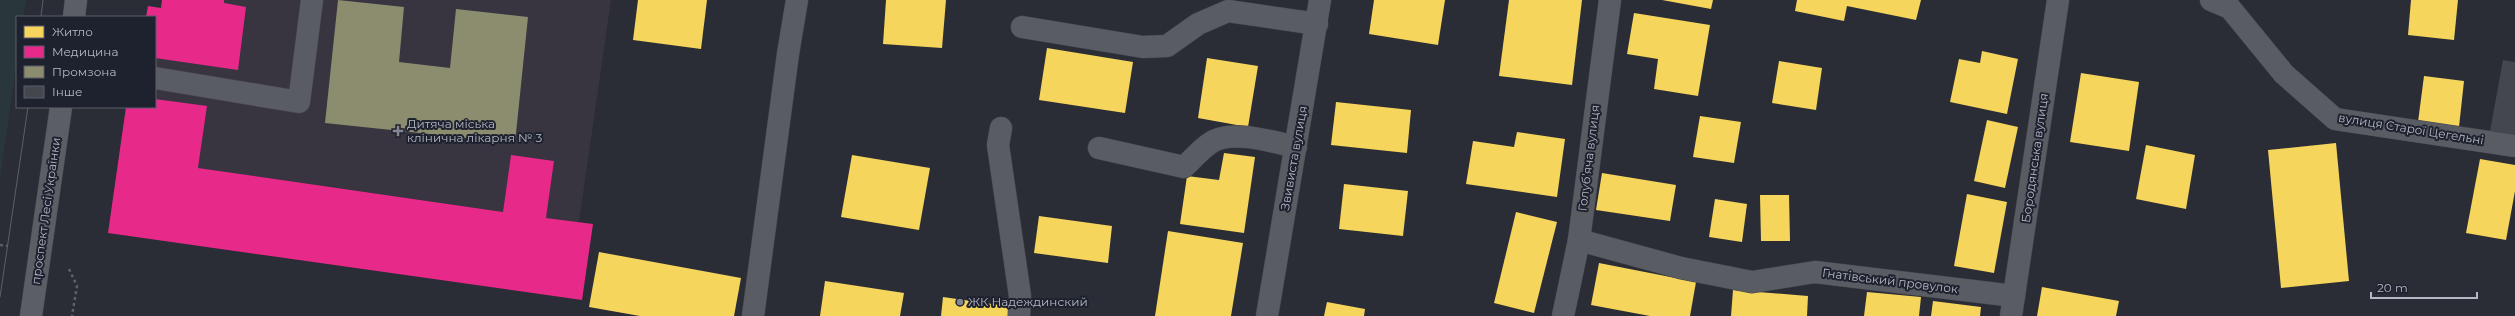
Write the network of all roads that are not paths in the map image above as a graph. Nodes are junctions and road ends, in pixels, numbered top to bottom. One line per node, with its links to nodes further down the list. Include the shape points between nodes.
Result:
1 (76, 0): 9 (main road)
2 (312, 0): 12 (street, via 299,102)
3 (797, 0): 21 (street)
4 (1320, 0): 10 (street, Звивиста вулиця)
5 (1610, 0): 18 (street, Голубʼяча вулиця)
6 (2058, 0): 19 (street, Бородянська вулиця)
7 (2211, 0): 8 (street, вулиця Старої Цегельні)
8 (2231, 4): 15 (street, вулиця Старої Цегельні, via 2284,74 2335,119)
9 (74, 16)
10 (1317, 24): 11 (street, via 1228,11 1198,24 1167,46 1143,47); 16 (street, Звивиста вулиця)
11 (1022, 27)
12 (156, 78)
13 (61, 108): 20 (main road, проспект Лесі Українки)
14 (1001, 128): 22 (street, via 998,145 1020,296)
15 (2515, 146)
16 (1296, 147): 17 (street, via 1226,136 1210,143 1184,167); 23 (street, Звивиста вулиця)
17 (1099, 148)
18 (1579, 240): 19 (street, Гнатівський провулок, via 1681,268 1752,282 1815,272); 24 (street, Голубʼяча вулиця)
19 (2013, 306)
20 (31, 316)
21 (753, 316)
22 (1019, 316)
23 (1268, 316)
24 (1563, 316)

